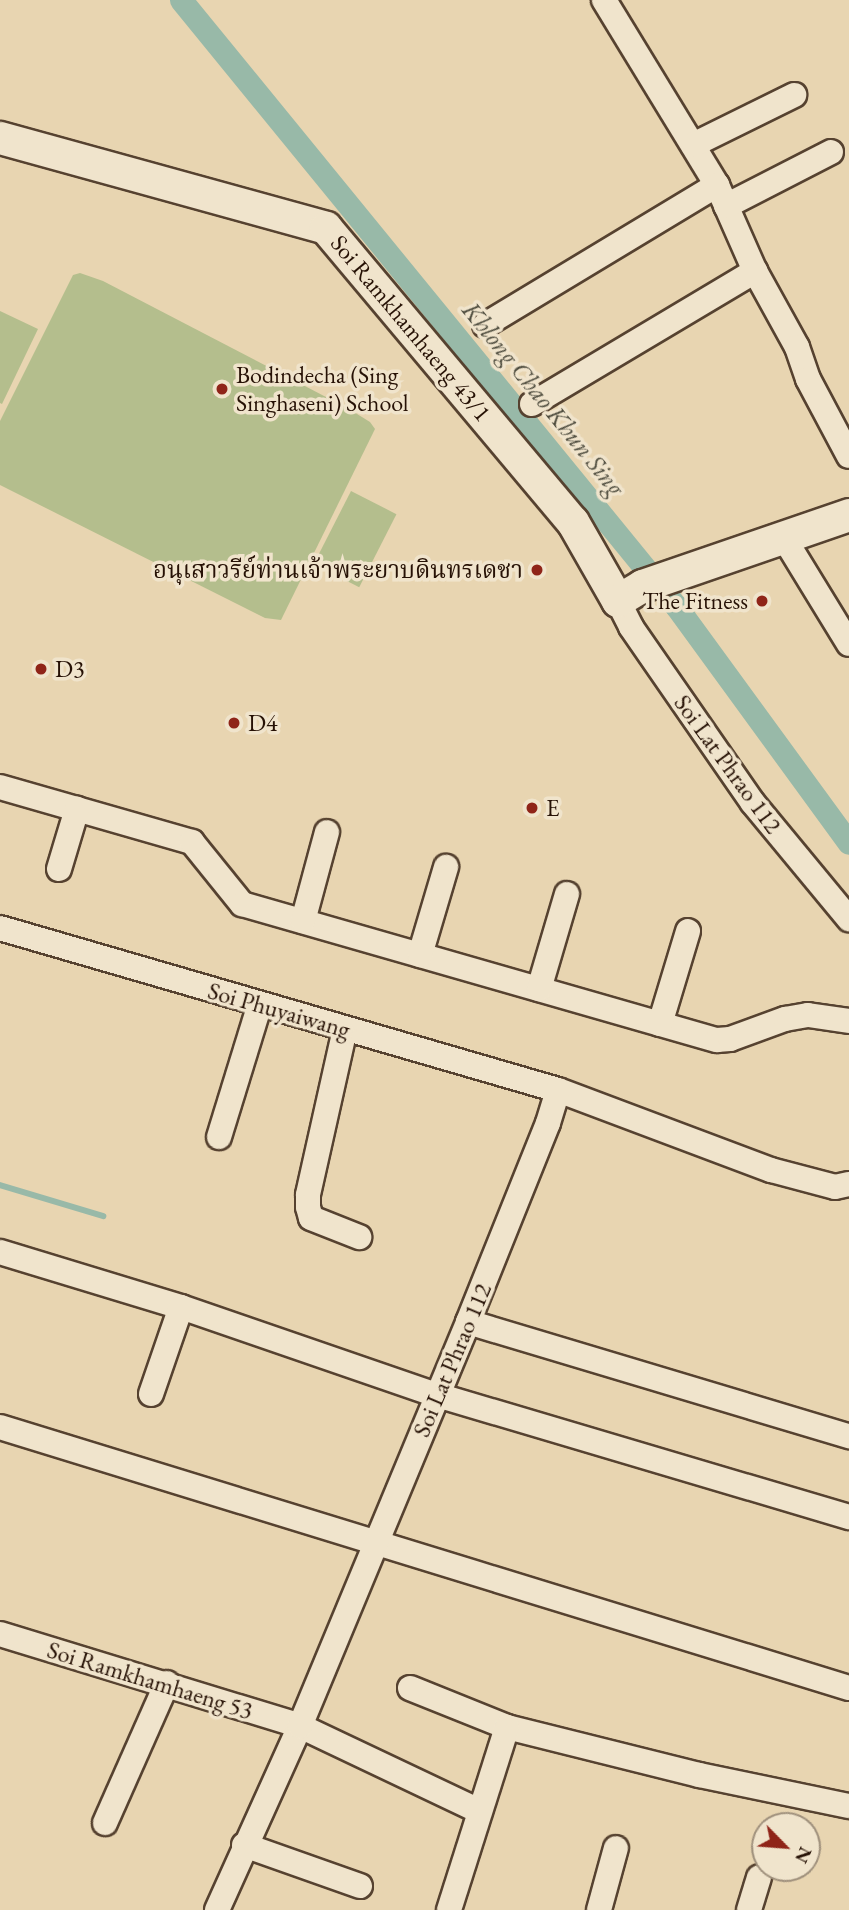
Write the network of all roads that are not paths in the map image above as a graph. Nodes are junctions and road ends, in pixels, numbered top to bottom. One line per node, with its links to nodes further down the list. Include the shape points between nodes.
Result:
1 (604, 0): 4 (street)
2 (794, 95): 4 (street)
3 (0, 138): 13 (street, Soi Ramkhamhaeng 43/1, via 326,228)
4 (694, 145): 6 (street)
5 (831, 152): 6 (street)
6 (722, 196): 7 (street); 8 (street)
7 (755, 271): 9 (street); 10 (street)
8 (485, 325)
9 (532, 404)
10 (849, 456)
11 (849, 515): 12 (street)
12 (784, 538): 13 (street); 14 (street)
13 (631, 593): 21 (street, Soi Lat Phrao 112, via 631,627 753,803)
14 (849, 644)
15 (0, 786): 16 (street)
16 (77, 808): 19 (street); 22 (street, via 192,842 242,904)
17 (327, 832): 22 (street)
18 (446, 867): 25 (street)
19 (59, 869)
20 (567, 894): 26 (street)
21 (849, 919)
22 (303, 921): 25 (street)
23 (0, 928): 27 (street, Soi Phuyaiwang)
24 (688, 931): 29 (street)
25 (420, 954): 26 (street)
26 (539, 989): 29 (street)
27 (261, 1004): 30 (street, Soi Phuyaiwang); 32 (street)
28 (849, 1021): 29 (street, via 808,1015 785,1018 717,1040)
29 (660, 1024)
30 (345, 1029): 31 (street, Soi Phuyaiwang); 34 (street, via 308,1208 311,1218)
31 (558, 1090): 33 (street, via 771,1170 835,1187); 37 (street, Soi Lat Phrao 112)
32 (219, 1137)
33 (849, 1184)
34 (359, 1237)
35 (0, 1252): 36 (street)
36 (181, 1307): 38 (street); 39 (street)
37 (468, 1322): 39 (street, Soi Lat Phrao 112); 41 (street)
38 (151, 1394)
39 (437, 1395): 42 (street); 43 (street, Soi Lat Phrao 112)
40 (0, 1427): 43 (street)
41 (849, 1436)
42 (849, 1517)
43 (376, 1542): 47 (street); 48 (street, Soi Lat Phrao 112)
44 (0, 1634): 45 (street, Soi Ramkhamhaeng 53)
45 (167, 1684): 48 (street, Soi Ramkhamhaeng 53); 52 (street)
46 (410, 1688): 49 (street)
47 (849, 1688)
48 (300, 1726): 51 (street, Soi Ramkhamhaeng 53); 53 (street, Soi Lat Phrao 112)
49 (507, 1727): 50 (street, via 699,1776); 51 (street)
50 (849, 1806)
51 (480, 1811): 58 (street)
52 (105, 1823)
53 (244, 1844): 56 (street); 57 (street, Soi Lat Phrao 112)
54 (617, 1848): 59 (street)
55 (758, 1882): 60 (street)
56 (360, 1886)
57 (217, 1910)
58 (449, 1910)
59 (598, 1910)
60 (749, 1910)

